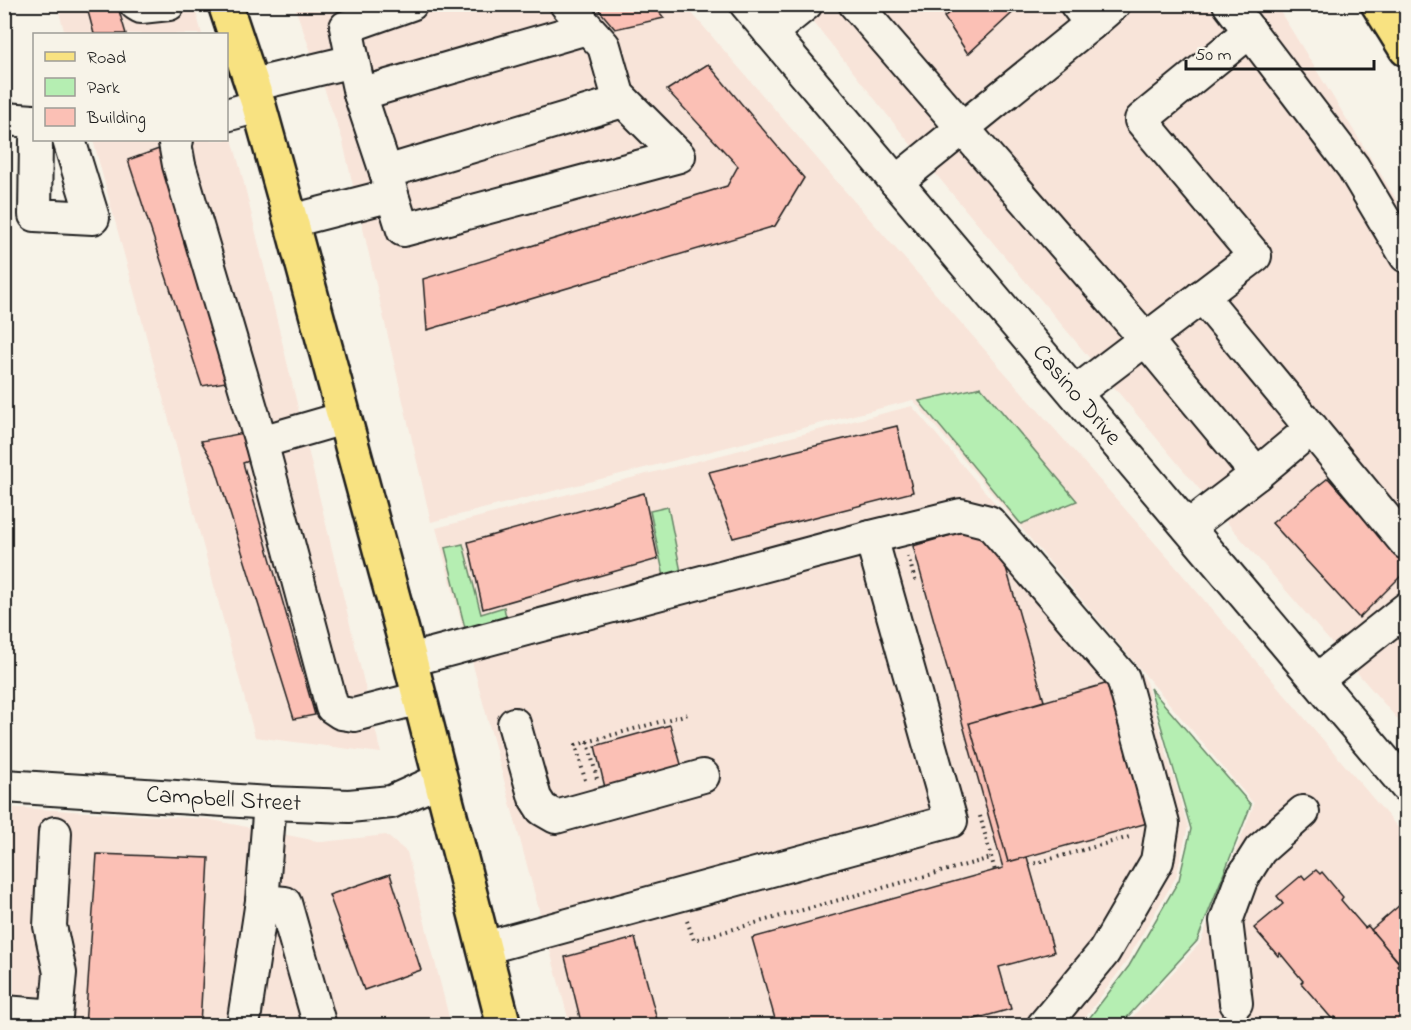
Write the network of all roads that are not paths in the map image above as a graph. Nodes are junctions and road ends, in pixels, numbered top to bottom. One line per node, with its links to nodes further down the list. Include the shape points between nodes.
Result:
1 (136, 4): 2 (street)
2 (169, 4)
3 (225, 4): 18 (main road)
4 (411, 4): 16 (street, via 346,27)
5 (566, 4): 12 (street)
6 (746, 4): 14 (street, Casino Drive)
7 (806, 4): 14 (street)
8 (855, 4): 23 (street)
9 (1229, 4): 13 (street)
10 (1378, 4): 15 (main road)
11 (1094, 11): 23 (street)
12 (587, 27): 17 (street); 19 (street, via 604,46)
13 (1250, 31): 30 (street, via 1353,167); 31 (street, via 1141,120 1255,256)
14 (770, 33): 27 (street, Casino Drive)
15 (1407, 49)
16 (353, 61): 17 (street); 18 (street)
17 (360, 94): 28 (street)
18 (256, 95): 20 (street); 29 (main road)
19 (623, 101): 28 (street); 28 (street, via 679,156 403,230)
20 (228, 114)
21 (4, 119): 22 (street)
22 (33, 121)
23 (963, 128): 27 (street); 32 (street)
24 (36, 141): 25 (street, via 35,215 93,218)
25 (69, 141)
26 (176, 141): 36 (street, via 179,165)
27 (896, 182): 33 (street, Casino Drive)
28 (389, 183): 29 (street)
29 (291, 221): 34 (main road)
30 (1407, 256)
31 (1202, 296): 32 (street); 35 (street)
32 (1145, 339): 33 (street); 37 (street)
33 (1075, 393): 38 (street, Casino Drive)
34 (344, 418): 36 (street); 42 (main road)
35 (1312, 428): 37 (street); 40 (street)
36 (261, 442): 44 (street, via 332,707 354,715)
37 (1257, 474): 38 (street)
38 (1188, 527): 43 (street, Casino Drive)
39 (871, 537): 42 (street); 54 (street, via 951,821); 60 (street, via 961,515 988,522 1123,678 1163,824 1157,861 1104,952)
40 (1407, 543)
41 (1407, 609): 43 (street)
42 (410, 660): 44 (main road)
43 (1317, 680): 49 (street, Casino Drive)
44 (420, 698): 47 (main road)
45 (514, 724): 46 (street, via 535,798 542,809 556,817)
46 (702, 776)
47 (440, 780): 50 (street, Campbell Street, via 391,802 349,806); 54 (main road)
48 (4, 786): 50 (street, Campbell Street)
49 (1407, 786)
50 (270, 803): 53 (street)
51 (1303, 812): 55 (street, via 1260,850 1241,880 1227,921)
52 (55, 833): 56 (street, via 50,926 60,973 56,1016)
53 (262, 901): 57 (street); 58 (street, via 285,903)
54 (484, 948): 59 (main road)
55 (1236, 1003)
56 (4, 1012)
57 (243, 1026)
58 (320, 1026)
59 (504, 1026)
60 (1043, 1026)

